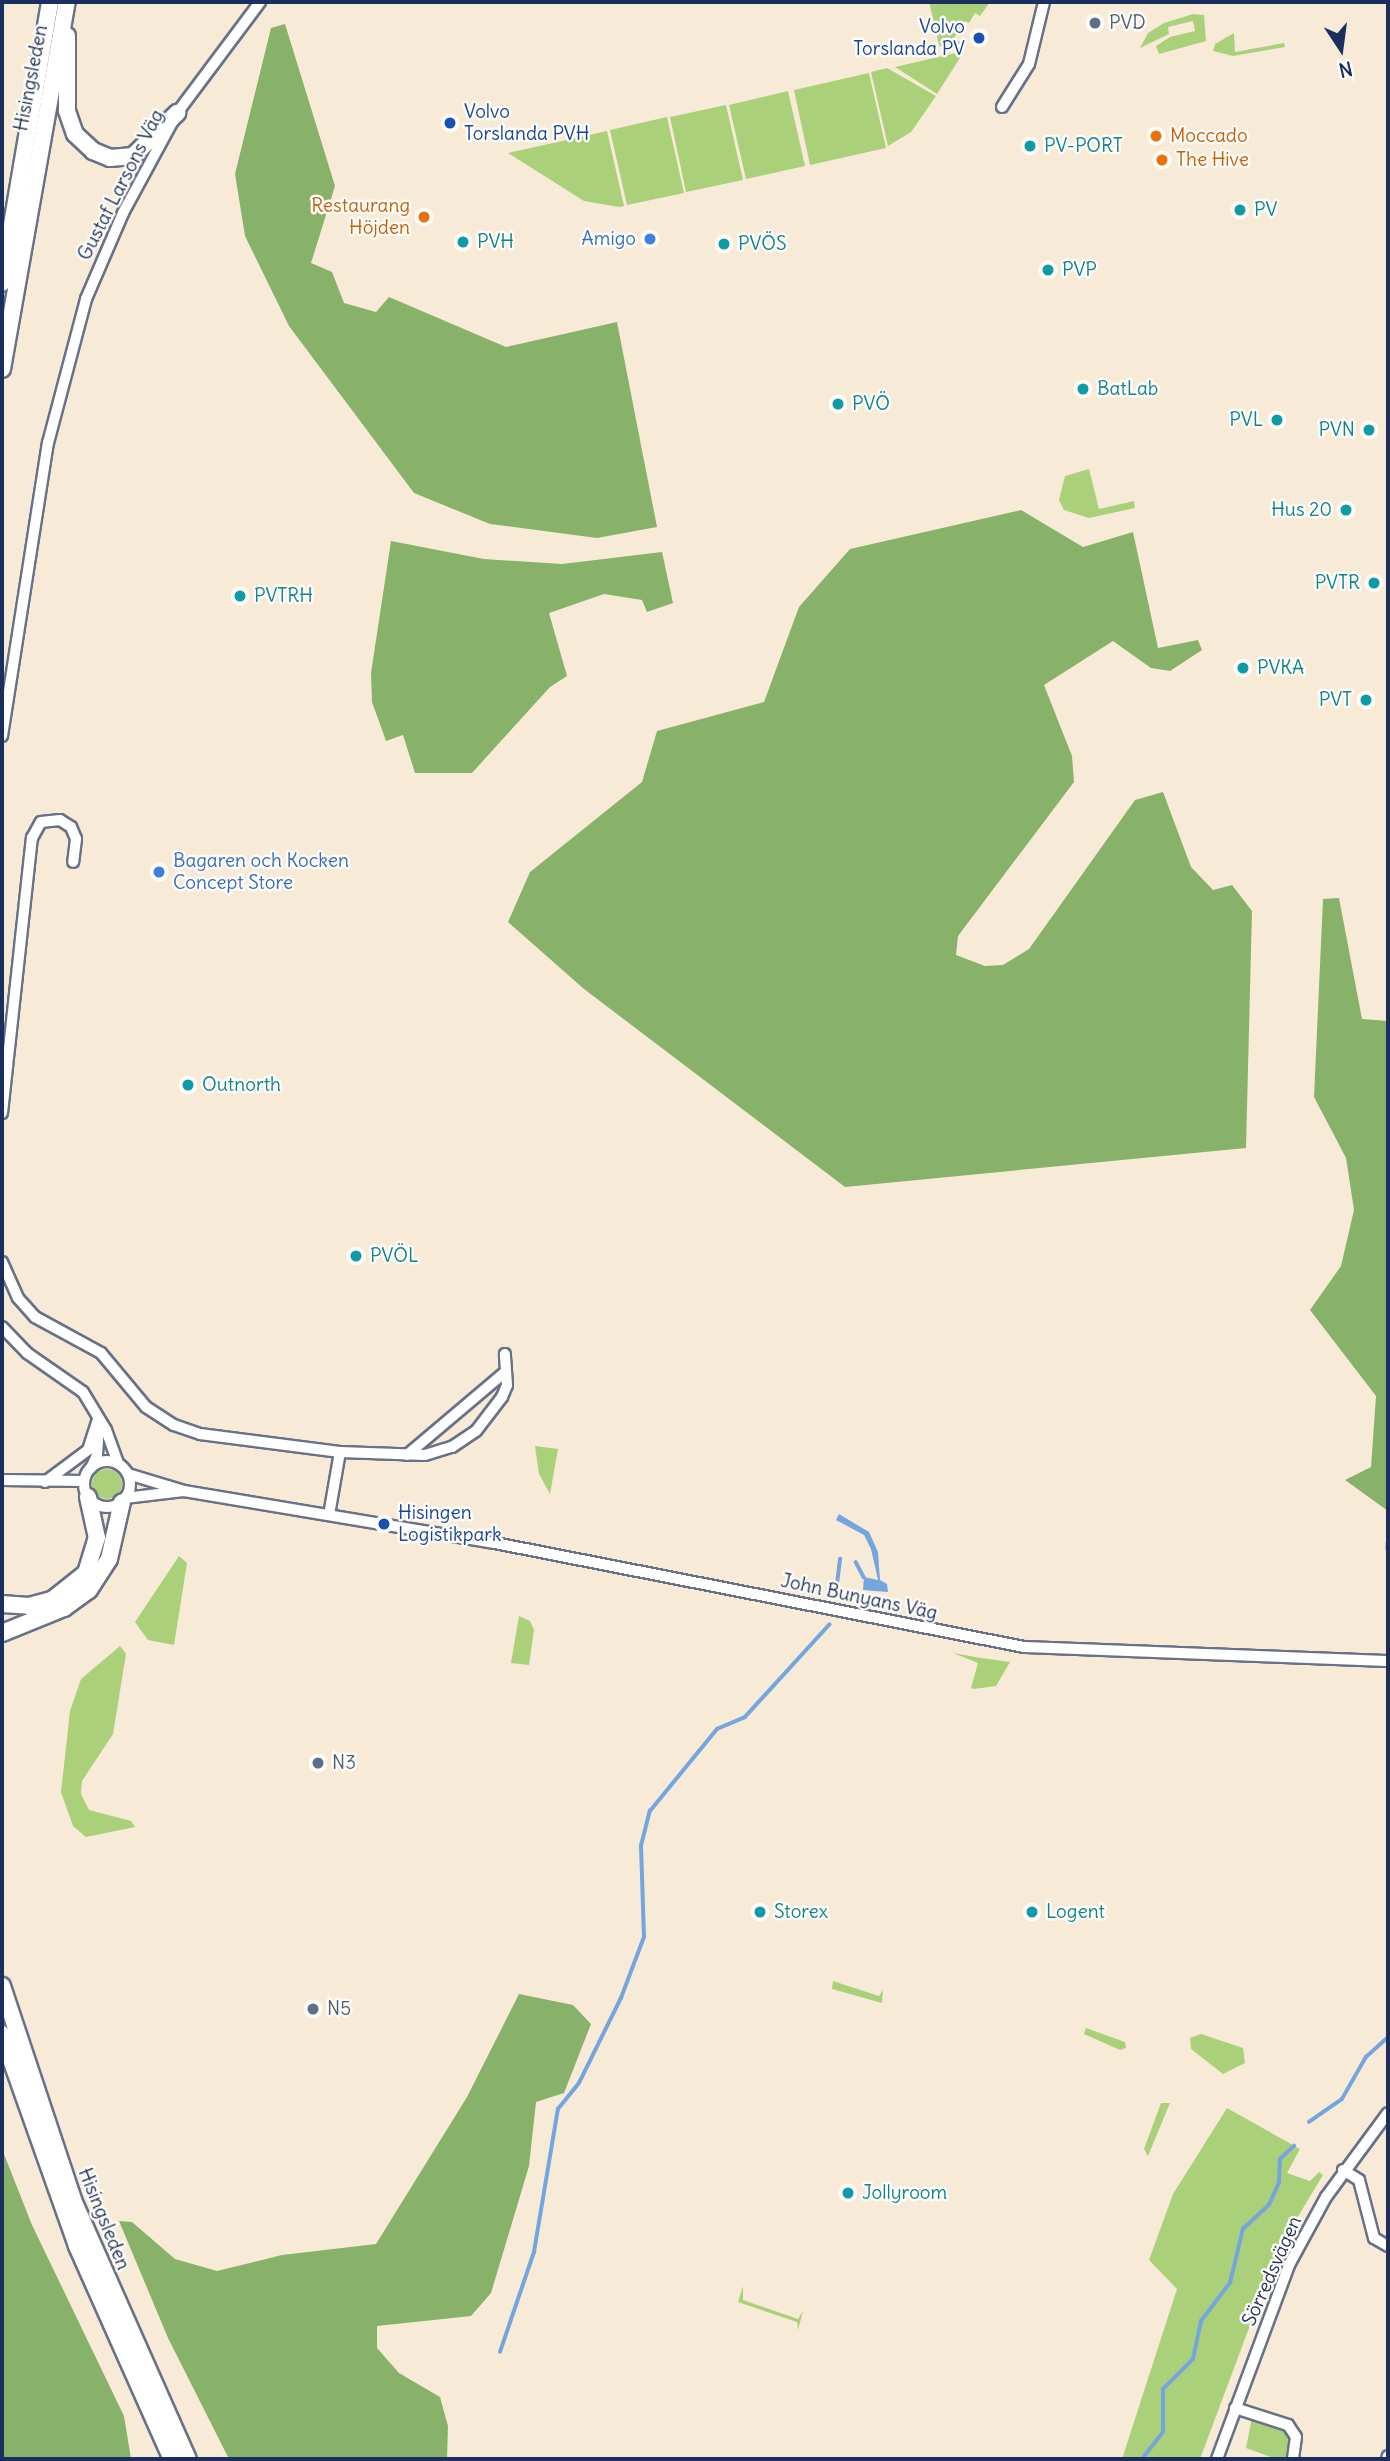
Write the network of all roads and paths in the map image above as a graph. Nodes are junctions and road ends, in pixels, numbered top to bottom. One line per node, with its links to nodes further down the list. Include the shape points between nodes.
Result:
1 (50, 2): 8 (highway, Hisingsleden)
2 (67, 2): 5 (highway, Hisingsleden)
3 (259, 2): 7 (street, Gustaf Larsons Väg)
4 (1044, 2): 6 (street, via 1029,64)
5 (64, 21): 7 (highway, via 66,111 75,134 89,148 110,158 133,156); 9 (highway, Hisingsleden)
6 (1002, 107)
7 (177, 113): 10 (street, Gustaf Larsons Väg, via 112,234 68,356 48,443)
8 (2, 283)
9 (2, 369)
10 (2, 736)
11 (73, 862): 12 (street, via 71,827 60,820 41,822 32,838)
12 (2, 1113)
13 (2, 1262): 18 (street, via 18,1298 35,1317 101,1353 146,1407 174,1425 200,1434)
14 (2, 1328): 17 (street, via 27,1353 83,1392)
15 (505, 1354): 16 (street)
16 (504, 1373): 19 (street); 19 (street, via 507,1385 502,1398 476,1431 452,1447)
17 (98, 1419): 20 (street); 21 (street, via 97,1455); 25 (street, via 83,1456)
18 (340, 1452): 19 (street); 29 (street)
19 (407, 1455)
20 (118, 1463): 21 (street, via 103,1461); 22 (street)
21 (90, 1468): 24 (street)
22 (128, 1474): 26 (street, John Bunyans Väg); 28 (street)
23 (2, 1480): 25 (street)
24 (84, 1481): 25 (street); 27 (street)
25 (45, 1482)
26 (184, 1491): 28 (street, John Bunyans Väg); 29 (street, John Bunyans Väg)
27 (88, 1497): 28 (street, via 104,1507); 30 (highway, via 97,1538 86,1573 52,1600 29,1606)
28 (123, 1500): 31 (highway, via 109,1559 89,1590 64,1608)
29 (329, 1515): 32 (street, John Bunyans Väg, via 1024,1647)
30 (2, 1604)
31 (2, 1633)
32 (1388, 1661)
33 (2, 1986): 40 (highway, Hisingsleden, via 73,2200)
34 (2, 2034): 39 (highway, Hisingsleden, via 77,2246)
35 (1388, 2113): 36 (street, Sörredsvägen)
36 (1343, 2170): 37 (street, via 1359,2180 1374,2238); 38 (street, Sörredsvägen, via 1290,2263)
37 (1388, 2246)
38 (1235, 2408): 41 (street, Sörredsvägen); 42 (street, via 1287,2425 1296,2437)
39 (172, 2459)
40 (188, 2459)
41 (1217, 2459)
42 (1293, 2459)

